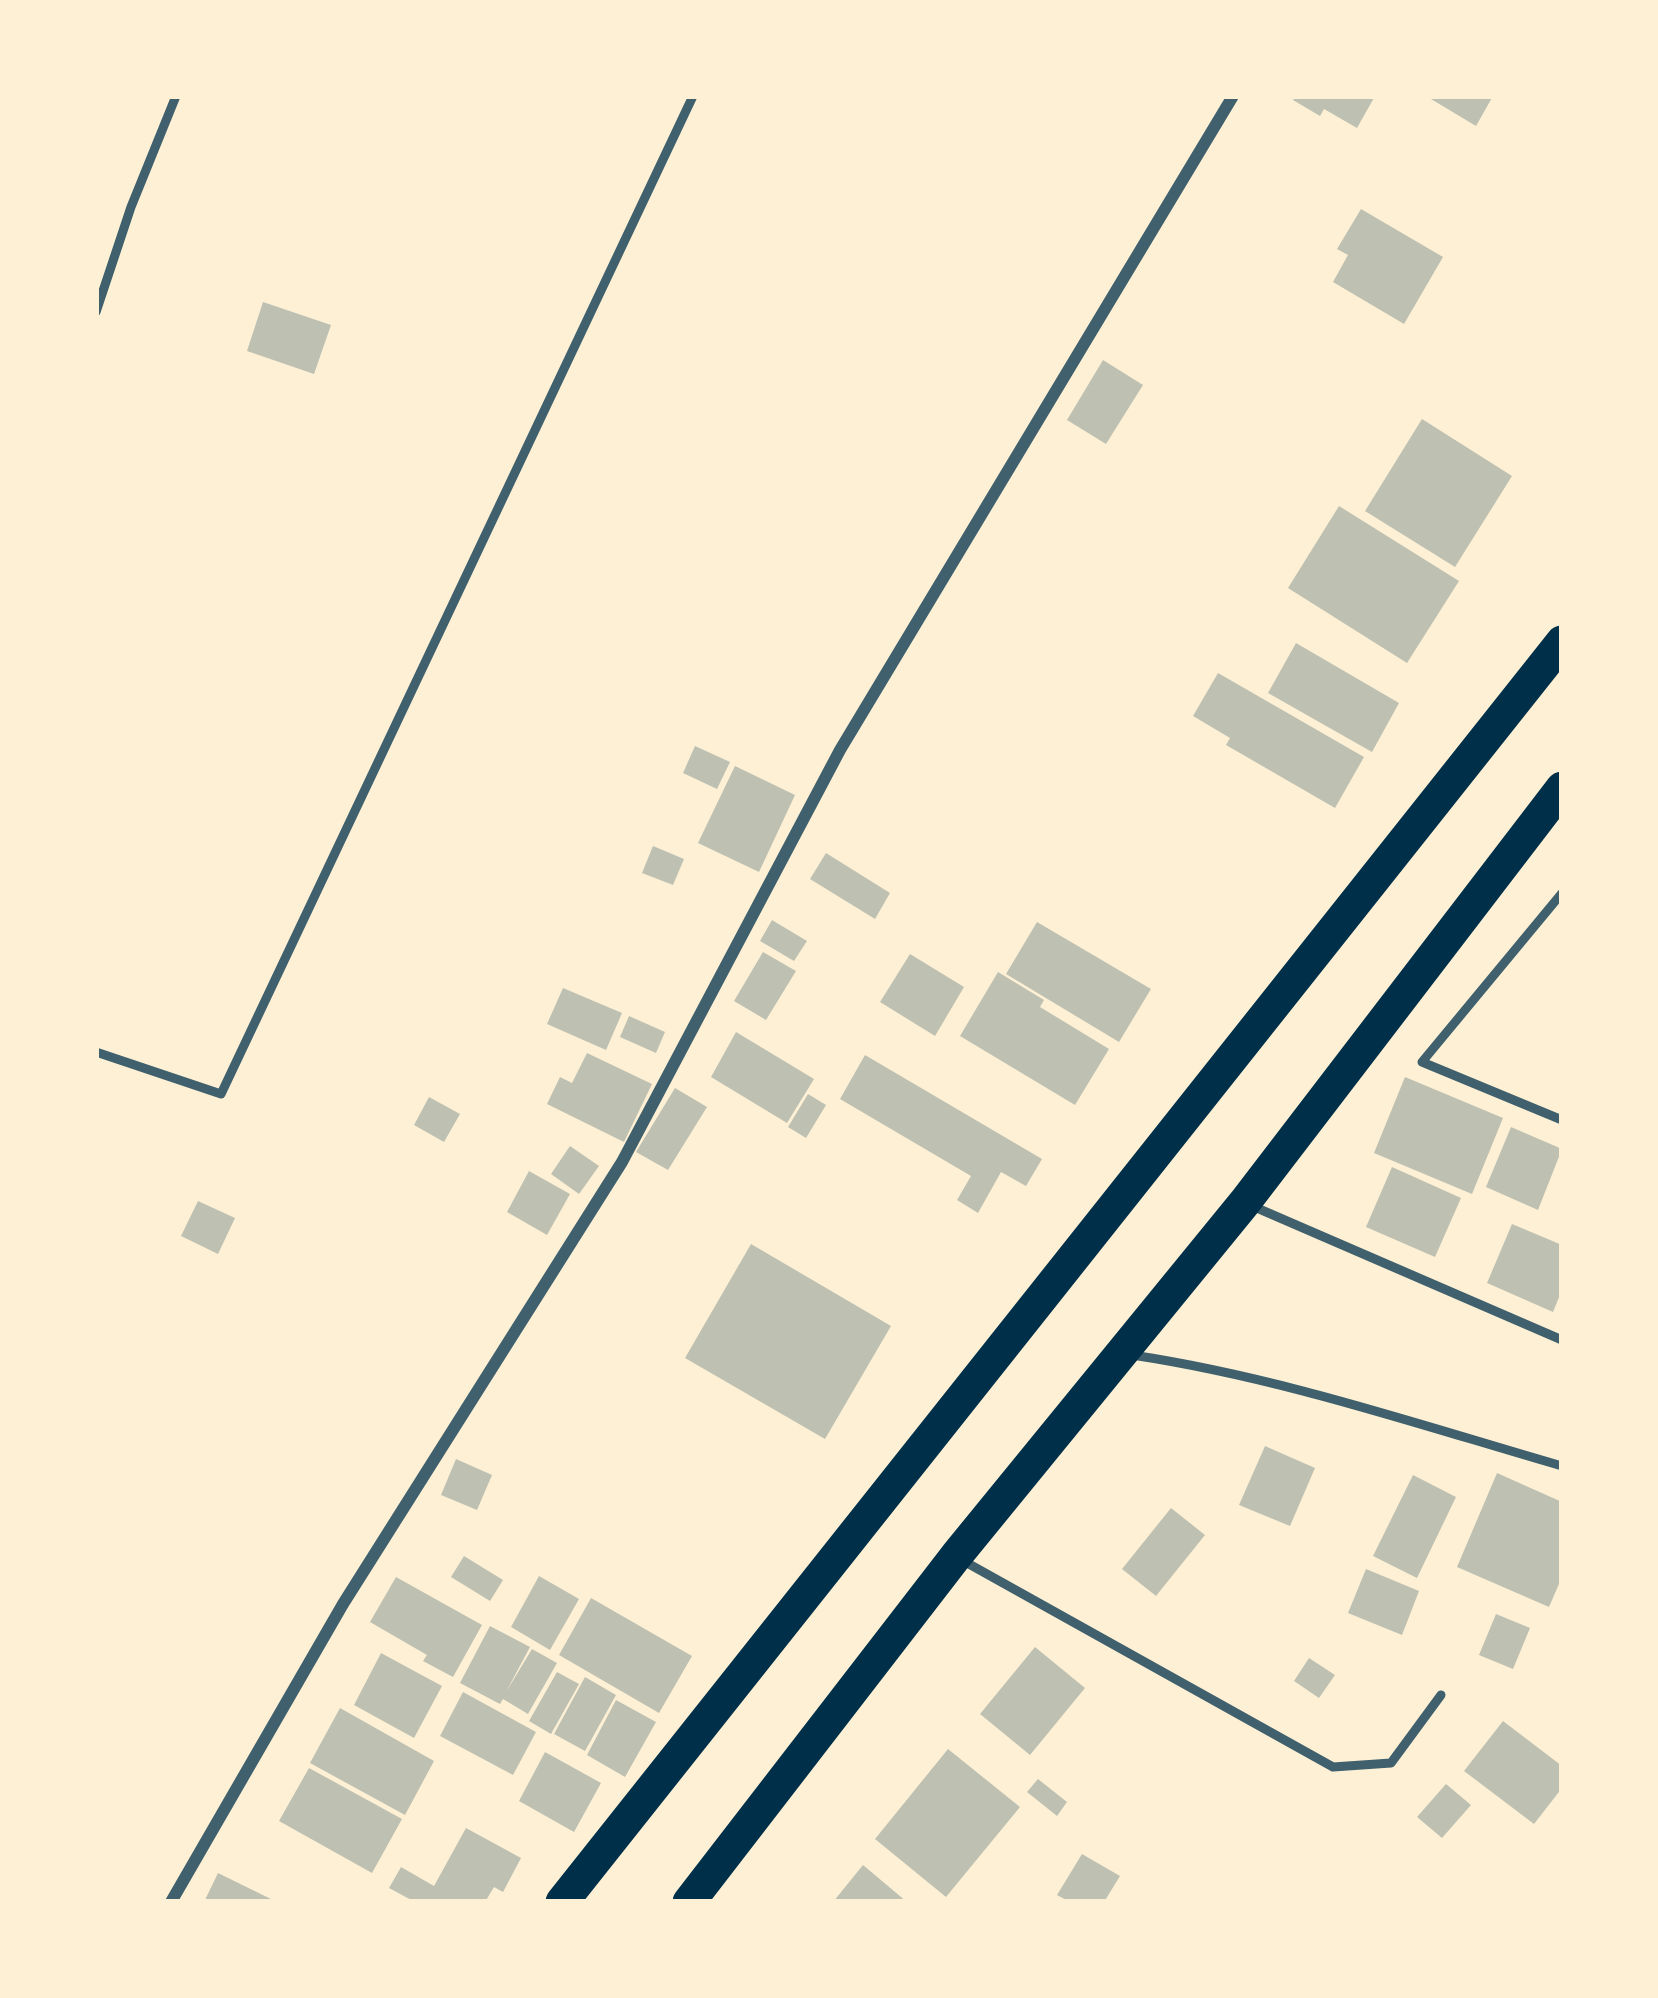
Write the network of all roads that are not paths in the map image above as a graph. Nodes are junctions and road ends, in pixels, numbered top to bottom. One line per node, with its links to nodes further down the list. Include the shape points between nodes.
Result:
1 (176, 96): 4 (lane)
2 (693, 96): 8 (lane, via 221,1094)
3 (1232, 96): 16 (street, via 840,750 622,1162 343,1604)
4 (96, 312)
5 (1562, 642): 17 (highway)
6 (1562, 788): 10 (highway)
7 (1562, 893): 9 (lane, via 1422,1062)
8 (96, 1052)
9 (1562, 1120)
10 (1245, 1202): 11 (lane); 12 (highway)
11 (1562, 1340)
12 (1121, 1354): 13 (lane, via 1298,1390); 14 (highway)
13 (1562, 1466)
14 (956, 1556): 15 (lane, via 1333,1767 1391,1763); 18 (highway)
15 (1441, 1695)
16 (171, 1902)
17 (562, 1902)
18 (689, 1902)

